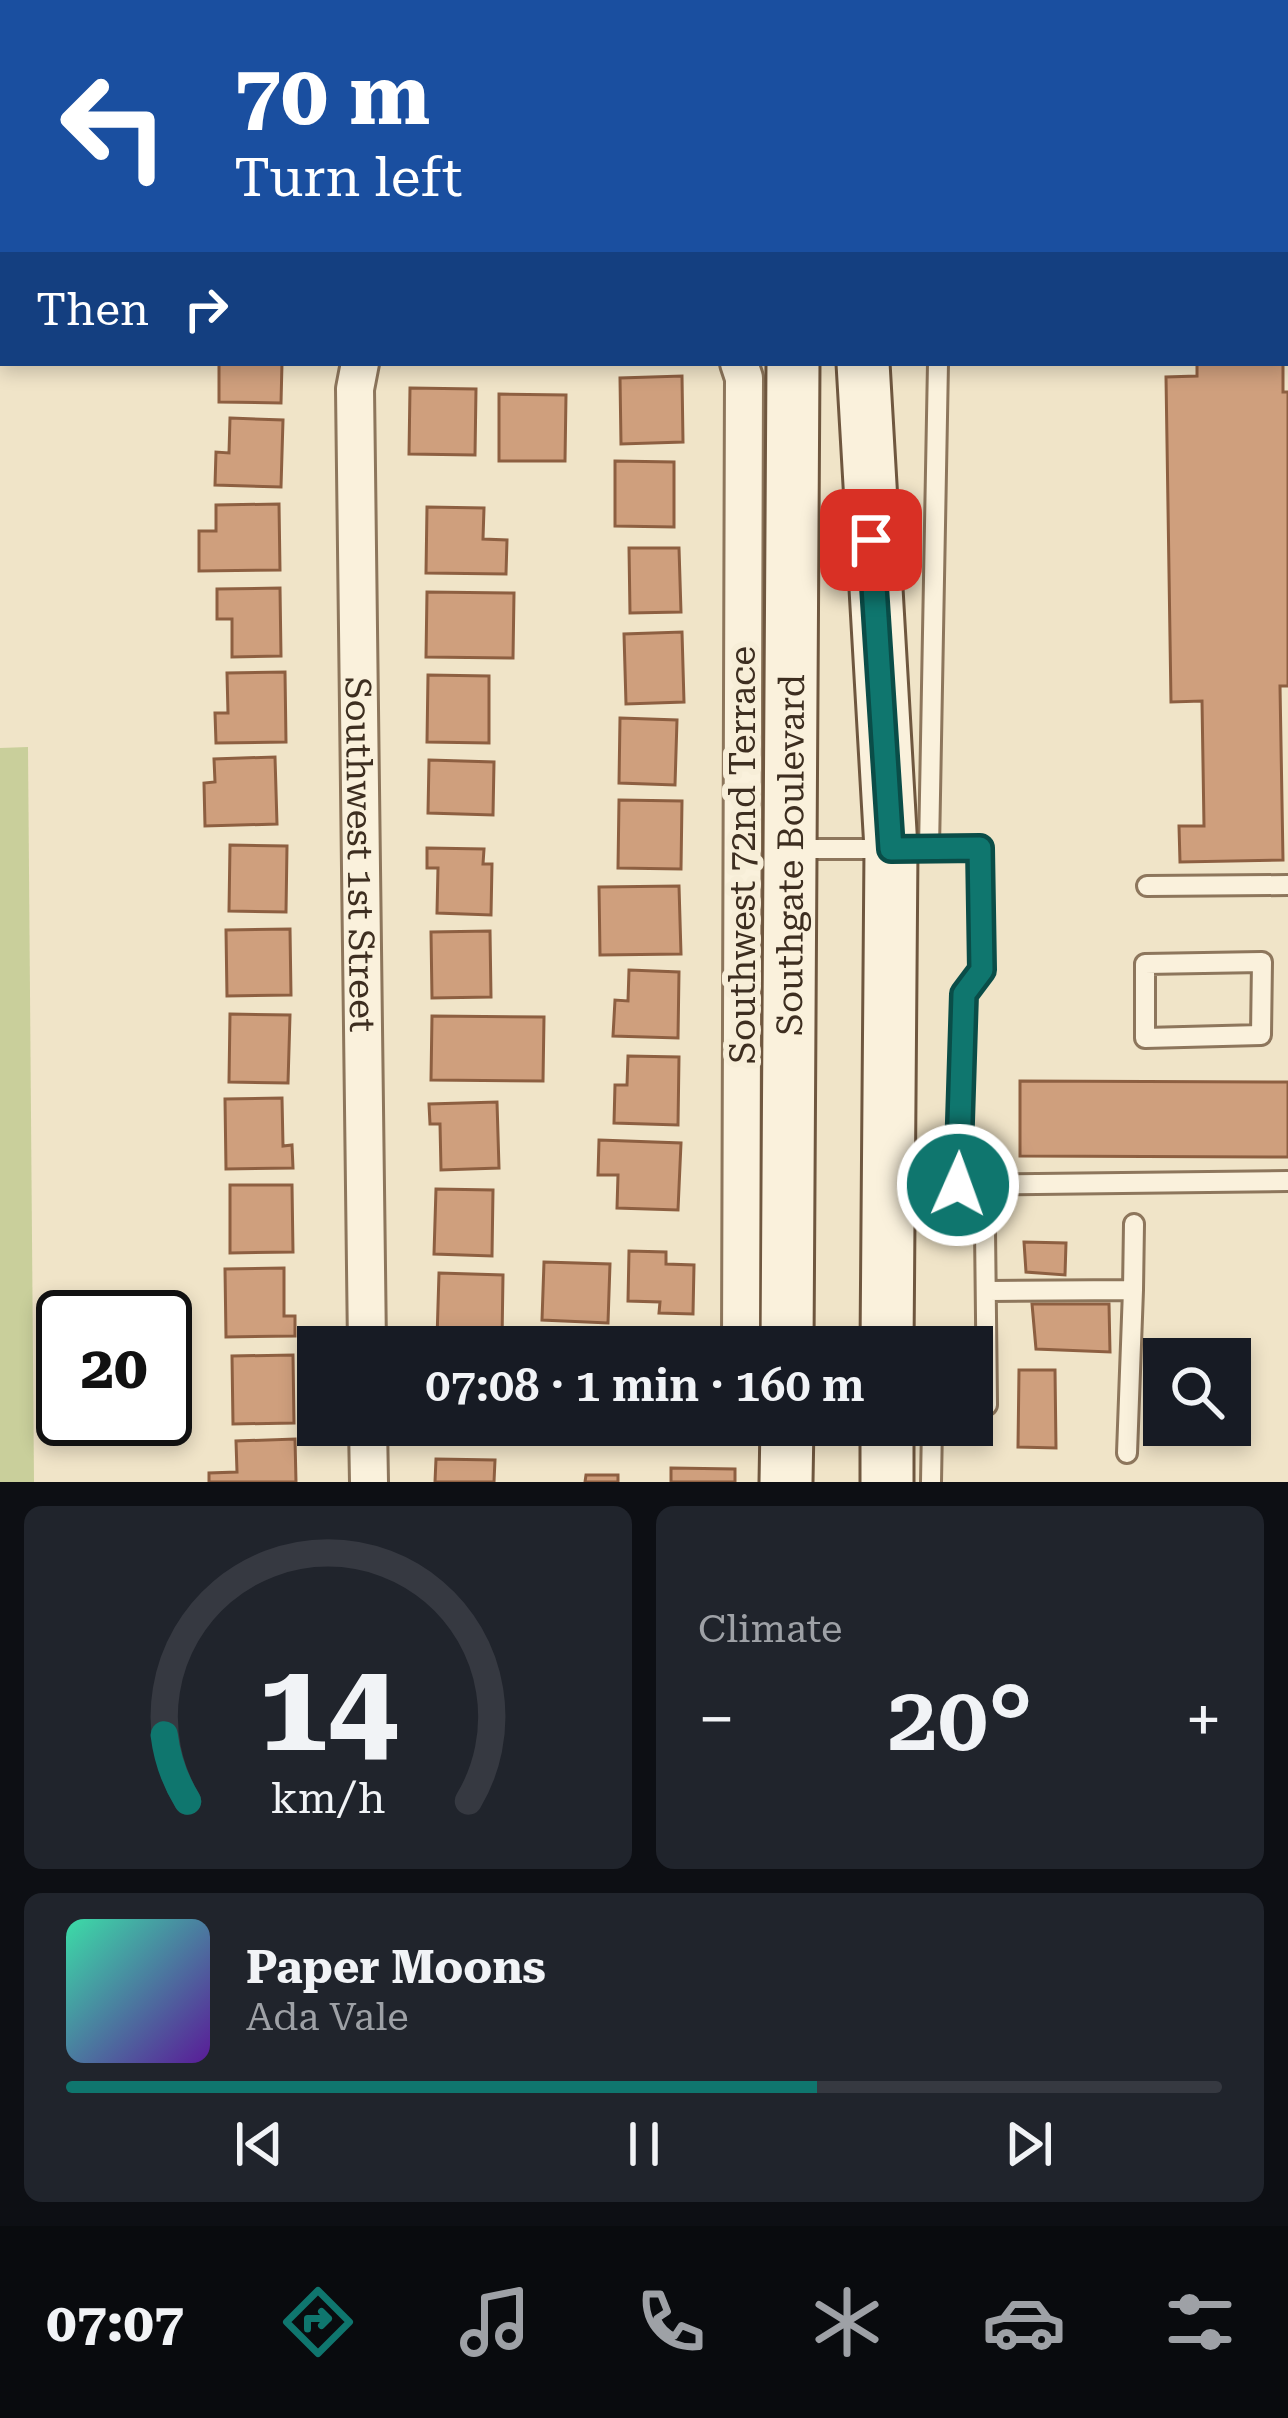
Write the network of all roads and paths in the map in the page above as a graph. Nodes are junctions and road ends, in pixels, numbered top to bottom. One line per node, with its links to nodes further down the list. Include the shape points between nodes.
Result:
1 (359, 366): 18 (street, Southwest 1st Street)
2 (740, 366): 19 (street, Southwest 72nd Terrace)
3 (794, 366): 6 (main road, Southgate Boulevard)
4 (863, 366): 7 (main road)
5 (938, 366): 7 (lane)
6 (788, 849): 7 (lane); 20 (main road, Southgate Boulevard)
7 (910, 849): 12 (lane, via 980,848 982,970 964,994); 13 (main road)
8 (1288, 885): 9 (lane)
9 (1148, 886)
10 (1145, 964): 10 (lane, via 1145,1038 1262,1035 1262,962)
11 (1288, 1181): 12 (lane)
12 (958, 1185): 14 (lane)
13 (888, 1210): 14 (lane); 21 (main road)
14 (958, 1212): 17 (lane, via 985,1229)
15 (1135, 1224): 16 (lane)
16 (1133, 1291): 17 (lane); 27 (lane)
17 (988, 1292): 22 (lane)
18 (367, 1326)
19 (740, 1326)
20 (787, 1326)
21 (887, 1326)
22 (988, 1326)
23 (368, 1446): 28 (street)
24 (787, 1446): 29 (main road)
25 (887, 1446): 30 (main road)
26 (932, 1446): 31 (lane)
27 (1127, 1453)
28 (369, 1482)
29 (787, 1482)
30 (887, 1482)
31 (932, 1482)

